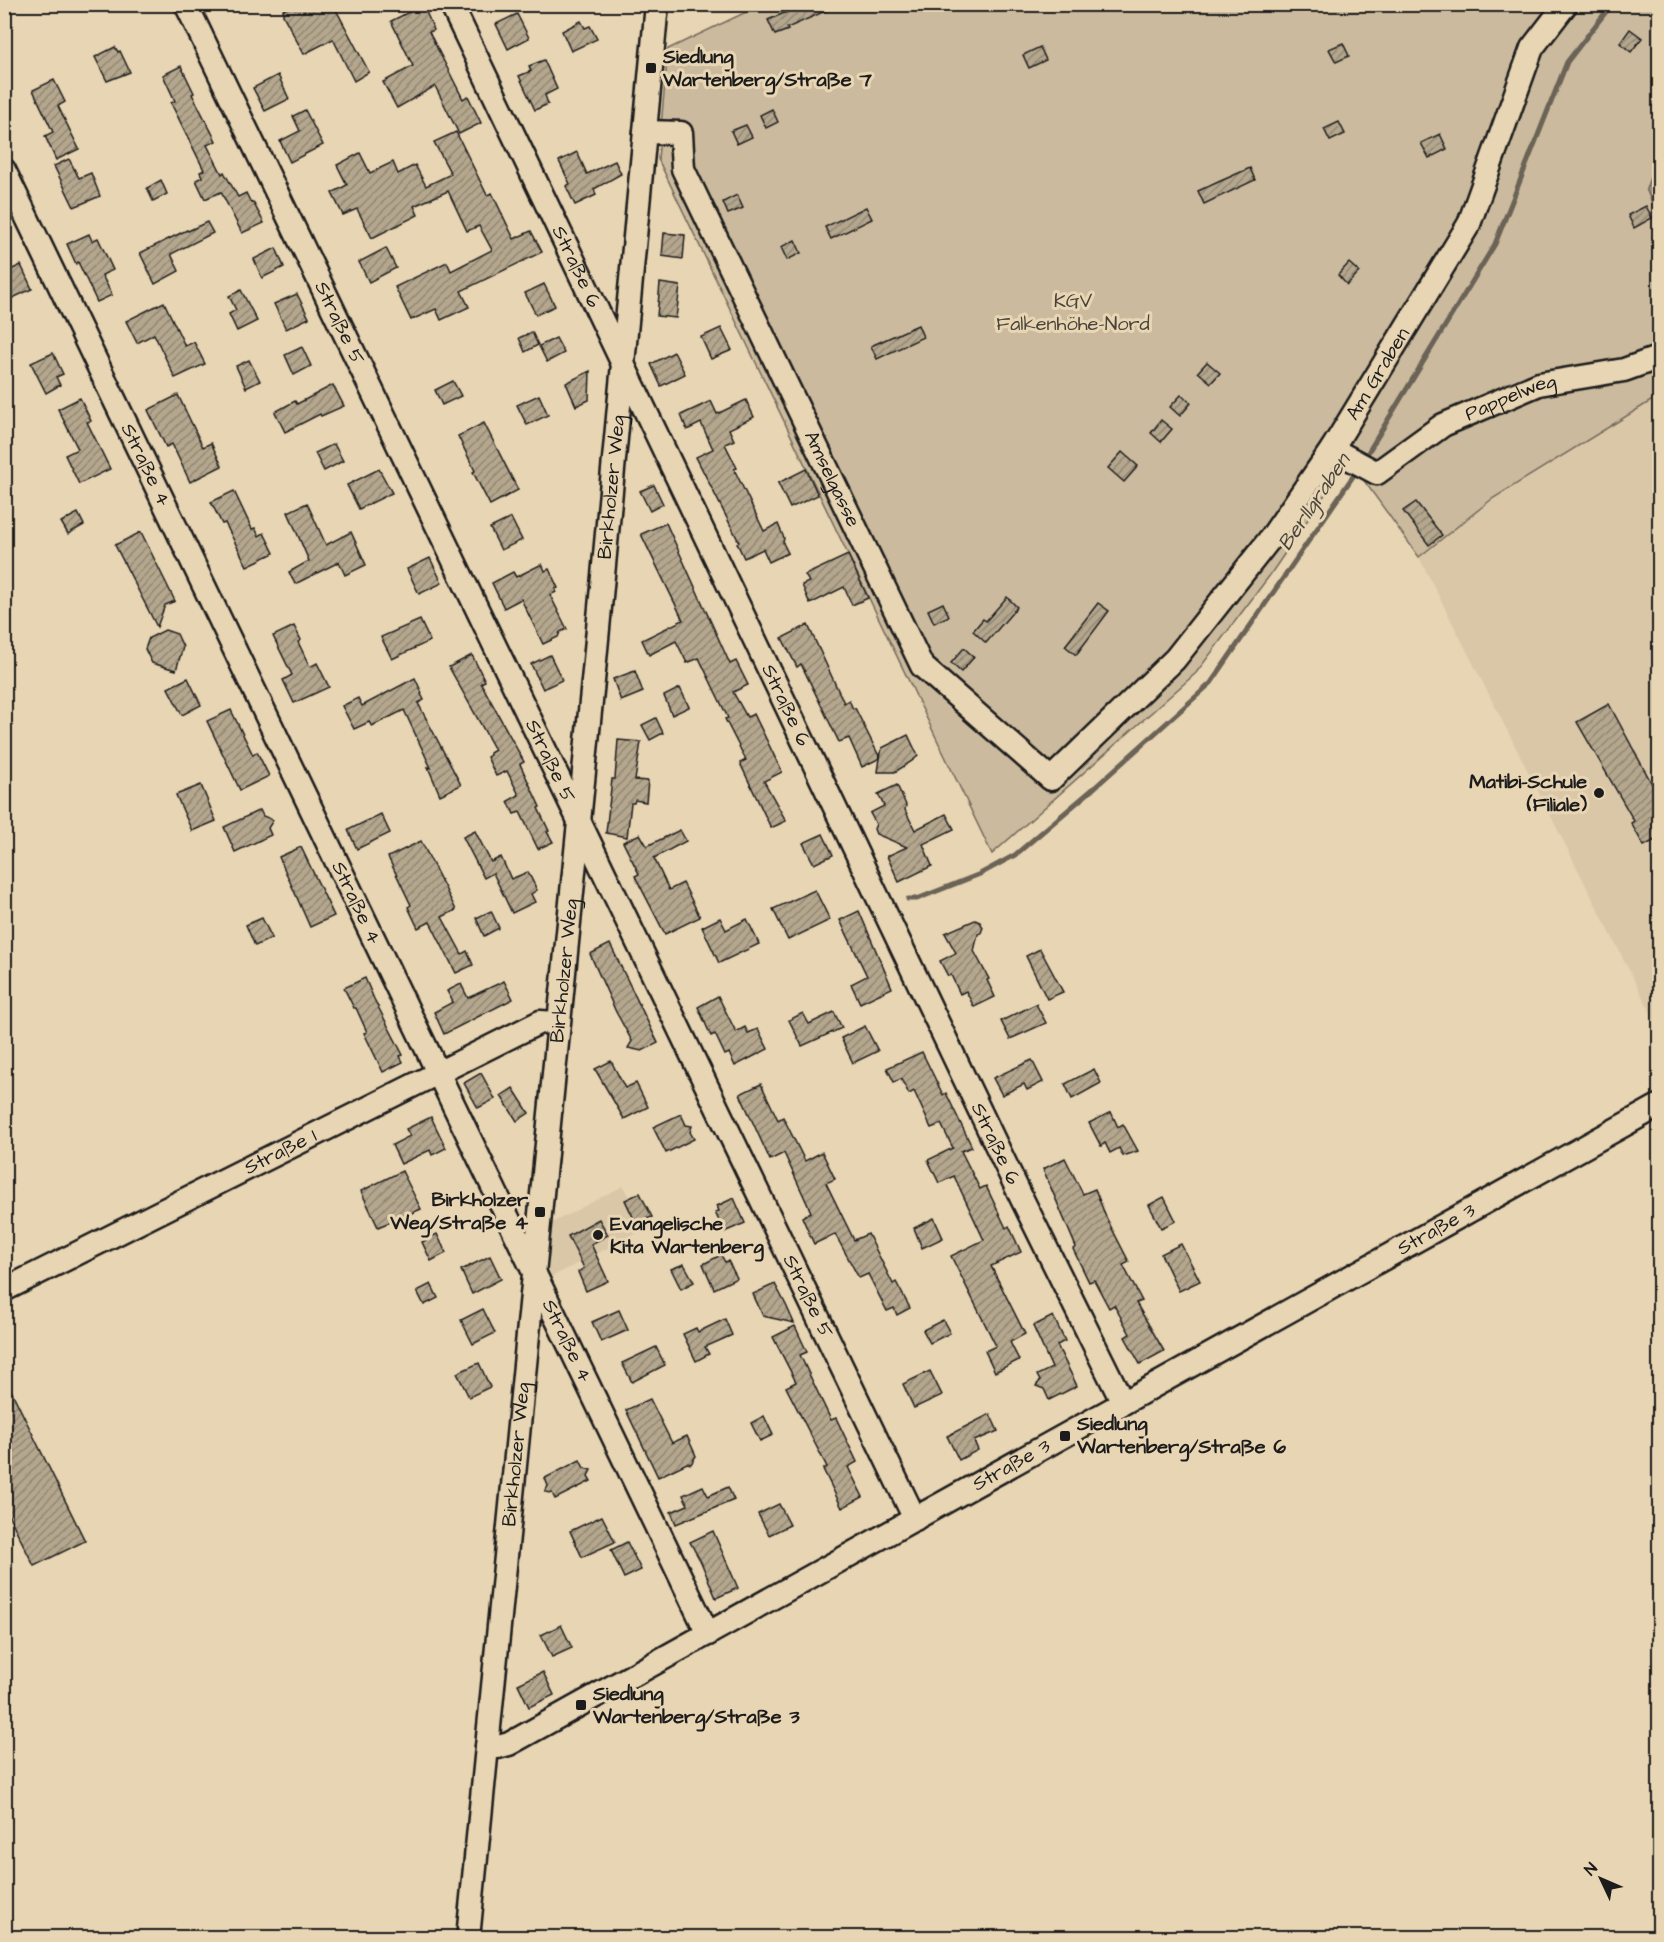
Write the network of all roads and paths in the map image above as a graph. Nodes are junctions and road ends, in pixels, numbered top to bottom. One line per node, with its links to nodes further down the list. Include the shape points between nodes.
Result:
1 (186, 4): 11 (street, Straße 5)
2 (452, 4): 8 (street, Straße 6)
3 (657, 4): 5 (street, Birkholzer Weg)
4 (1566, 4): 9 (street, Am Graben, via 1532,48 1469,224)
5 (645, 132): 8 (street, Birkholzer Weg); 10 (street, Amselgasse, via 681,133 683,169 922,666)
6 (4, 171): 13 (street, Straße 4)
7 (1659, 357): 9 (street, Pappelweg, via 1624,370 1539,384 1443,425 1377,473)
8 (623, 364): 11 (street, Birkholzer Weg); 17 (street, Straße 6, via 1017,1190)
9 (1332, 449): 10 (street, Am Graben, via 1273,535 1175,659)
10 (1050, 779)
11 (578, 819): 12 (street, Birkholzer Weg); 18 (street, Straße 5)
12 (558, 1023): 13 (street, Straße 1, via 540,1022); 15 (street, Birkholzer Weg)
13 (437, 1072): 15 (street, Straße 4); 16 (street, Straße 1)
14 (1659, 1105): 17 (street, Straße 3)
15 (533, 1272): 19 (street, Straße 4); 20 (street, Birkholzer Weg)
16 (4, 1290)
17 (1123, 1403): 18 (street, Straße 3)
18 (915, 1519): 19 (street, Straße 3)
19 (708, 1634): 20 (street, Straße 3, via 509,1744)
20 (487, 1747): 21 (street, Birkholzer Weg)
21 (468, 1938)

